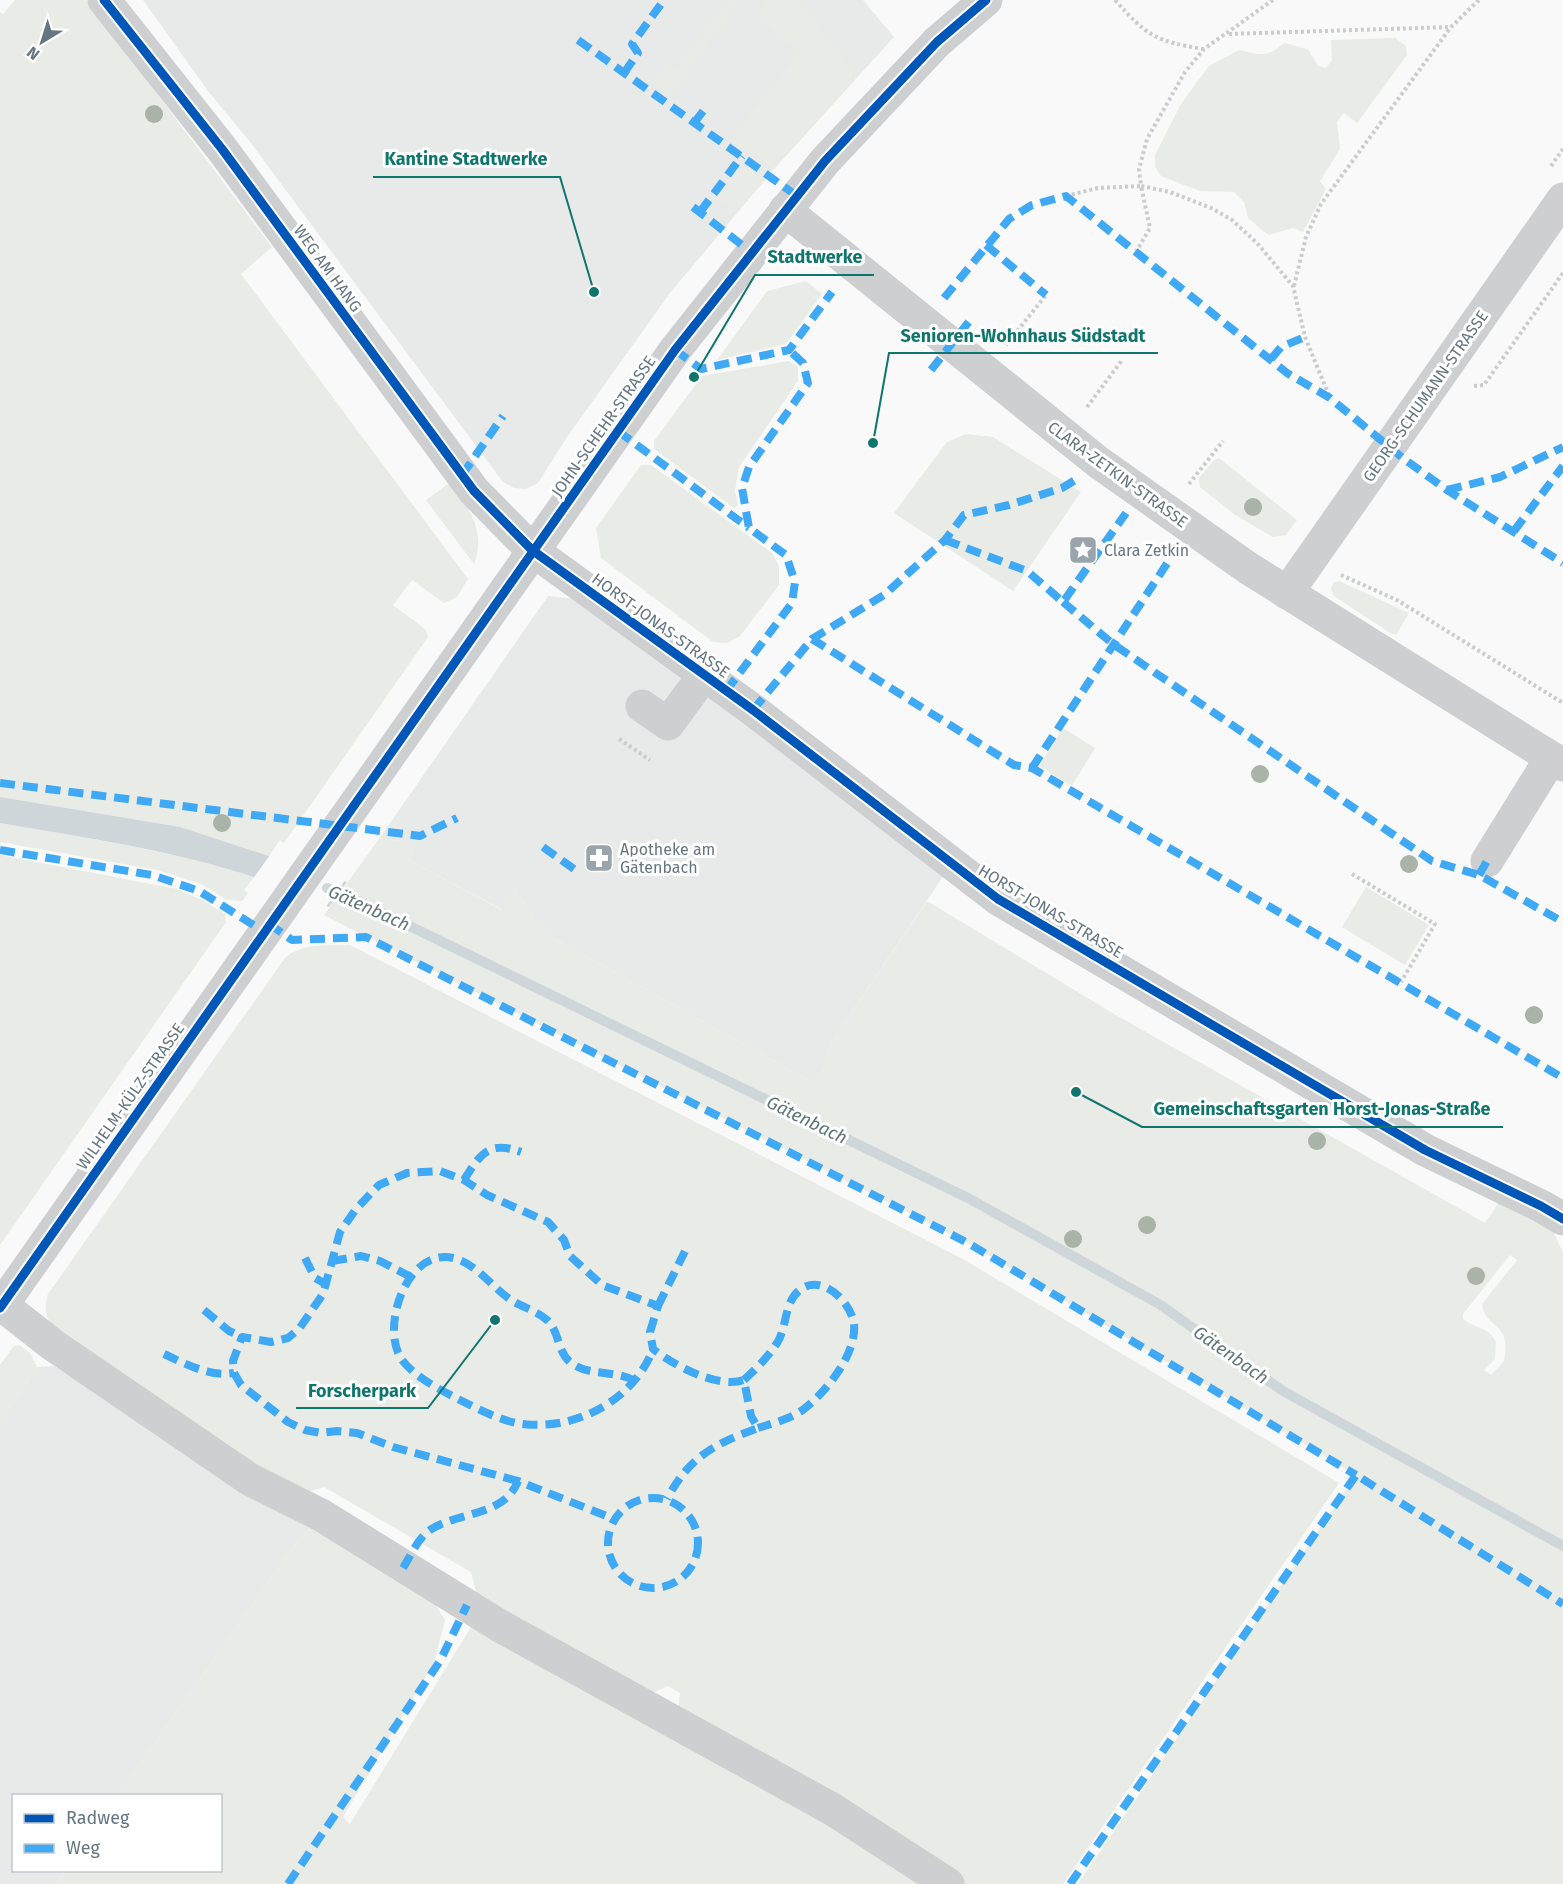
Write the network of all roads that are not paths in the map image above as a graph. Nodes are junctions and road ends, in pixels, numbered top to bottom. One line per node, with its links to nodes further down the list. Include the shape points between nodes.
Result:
1 (104, 0): 5 (street, WEG AM HANG, via 222,149 474,491)
2 (986, 0): 4 (street, JOHN-SCHEHR-STRASSE, via 916,63)
3 (1563, 199): 6 (street, GEORG-SCHUMANN-STRASSE)
4 (785, 210): 5 (street, JOHN-SCHEHR-STRASSE, via 670,357); 6 (street, CLARA-ZETKIN-STRASSE, via 1098,462)
5 (532, 550): 7 (street, HORST-JONAS-STRASSE); 11 (street, JOHN-SCHEHR-STRASSE)
6 (1287, 593): 9 (street, CLARA-ZETKIN-STRASSE)
7 (704, 675): 8 (street, via 668,724); 12 (street, HORST-JONAS-STRASSE, via 998,899 1425,1150)
8 (642, 706)
9 (1557, 761): 10 (street)
10 (1487, 861)
11 (284, 902): 13 (street, WILHELM-KÜLZ-STRASSE)
12 (1563, 1220)
13 (1, 1306): 14 (street, via 249,1479 321,1515 500,1626 832,1809)
14 (948, 1884)

